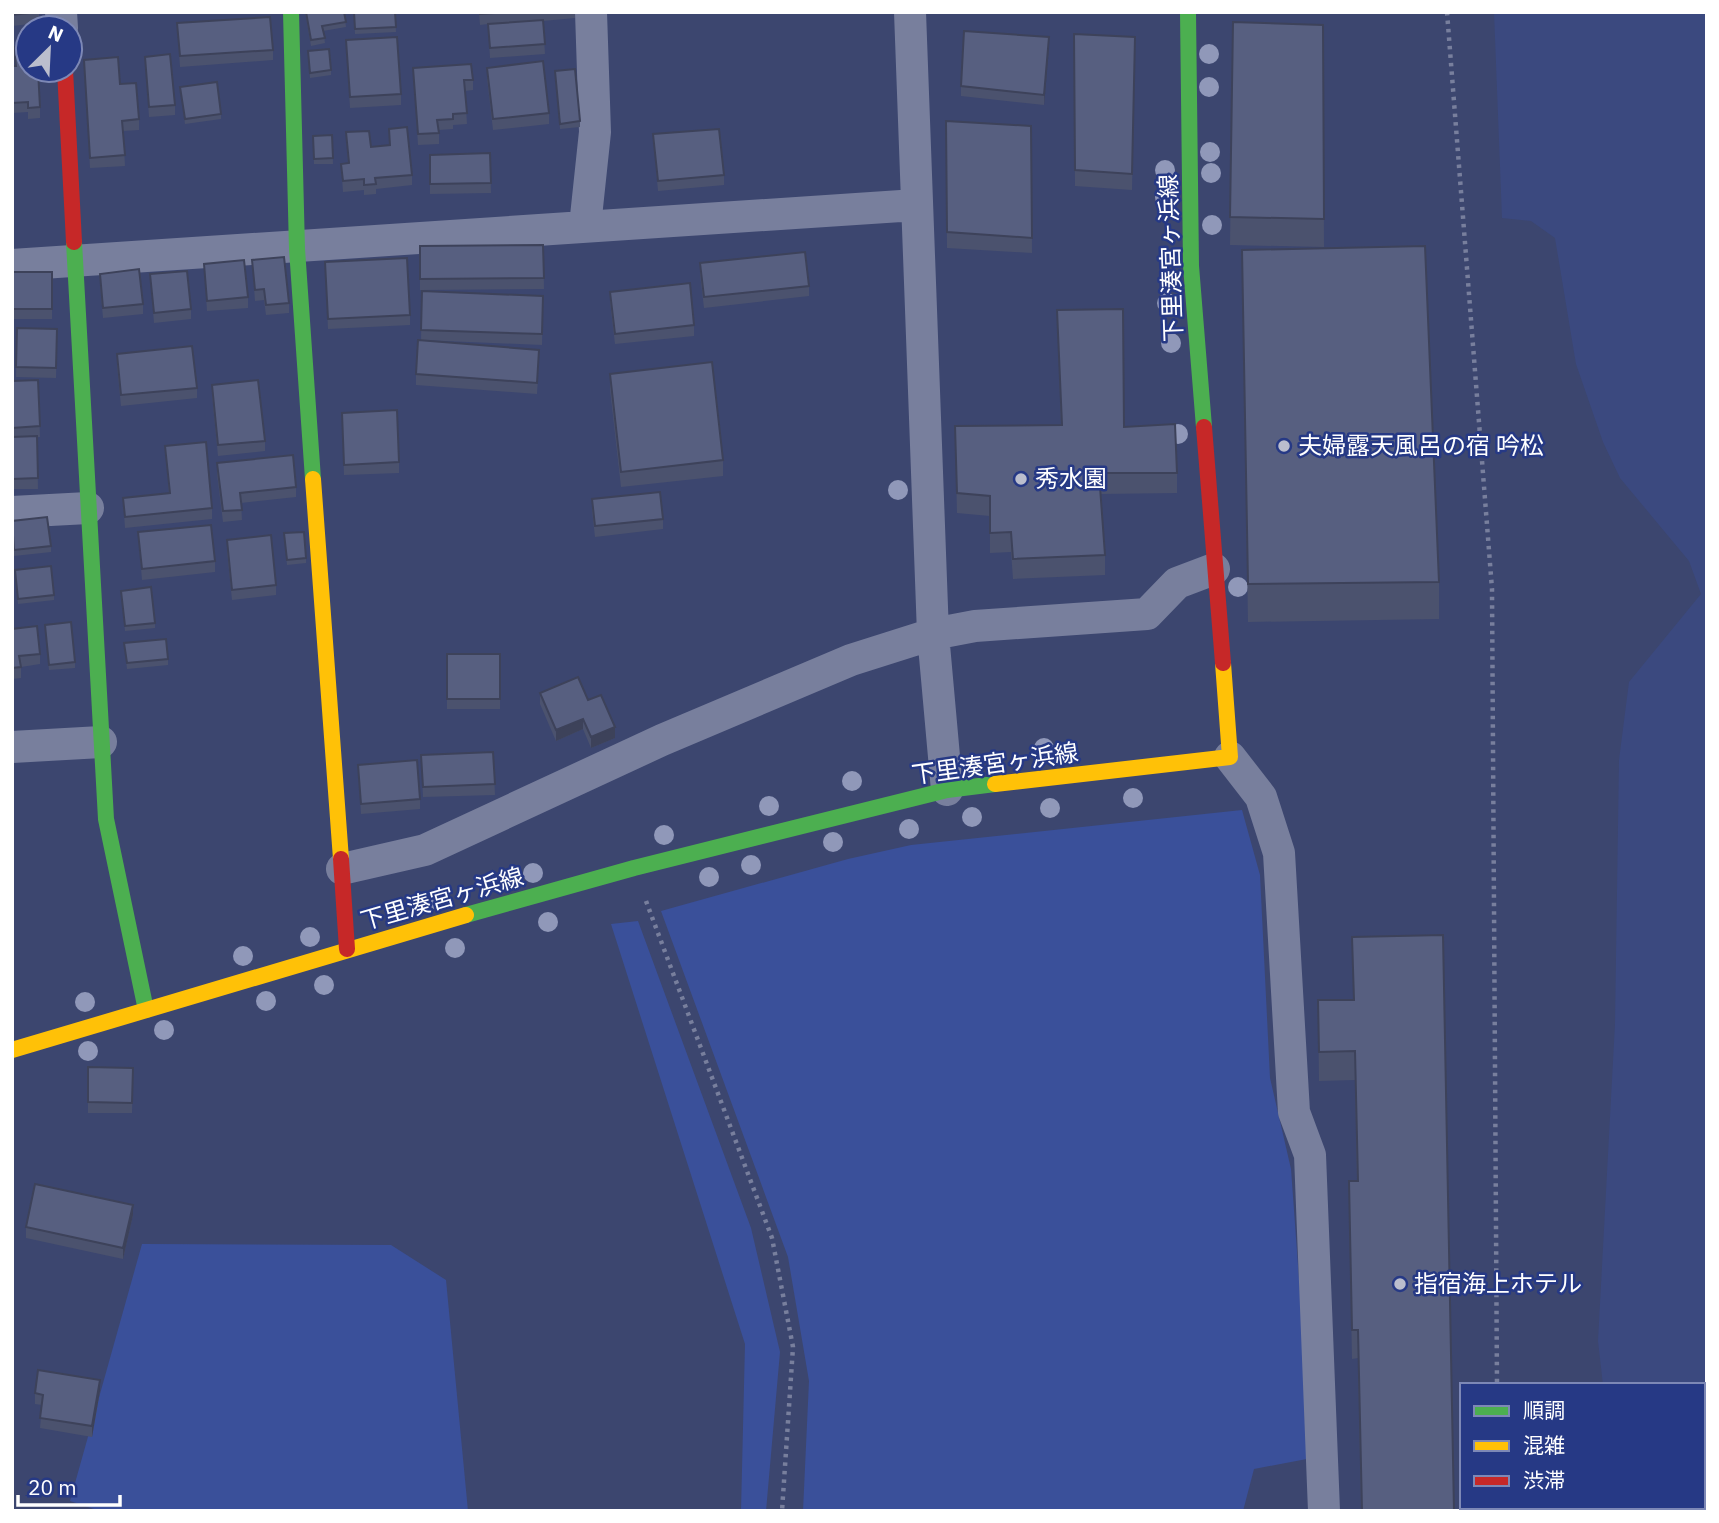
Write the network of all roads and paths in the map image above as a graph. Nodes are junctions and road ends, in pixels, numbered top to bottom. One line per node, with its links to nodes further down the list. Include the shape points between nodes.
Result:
1 (291, 12): 9 (main road)
2 (591, 12): 8 (street, via 595,132)
3 (910, 12): 7 (street)
4 (1188, 12): 14 (main road, 下里湊宮ヶ浜線, via 1191,265)
5 (1447, 12): 25 (path, via 1492,589)
6 (66, 84): 10 (main road)
7 (916, 205): 8 (street); 15 (street)
8 (585, 226): 9 (street)
9 (297, 249): 10 (street); 21 (main road)
10 (76, 261): 11 (street); 12 (main road)
11 (12, 265)
12 (88, 508): 13 (street); 16 (main road)
13 (12, 512)
14 (1214, 569): 15 (street, via 1177,583 1147,614 975,626); 18 (main road, 下里湊宮ヶ浜線)
15 (933, 634): 19 (street); 21 (street, via 838,665 662,740 425,850)
16 (101, 742): 17 (street); 23 (main road, via 106,819)
17 (12, 747)
18 (1230, 757): 19 (main road, 下里湊宮ヶ浜線); 27 (street, via 1261,797 1279,853 1294,1112 1310,1155)
19 (947, 790): 20 (main road, 下里湊宮ヶ浜線)
20 (634, 868): 22 (main road, 下里湊宮ヶ浜線); 26 (path, via 772,1238 793,1346)
21 (342, 869): 22 (main road)
22 (347, 949): 23 (main road, 下里湊宮ヶ浜線)
23 (146, 1010): 24 (main road, 下里湊宮ヶ浜線)
24 (12, 1050)
25 (1497, 1383)
26 (782, 1511)
27 (1324, 1511)

